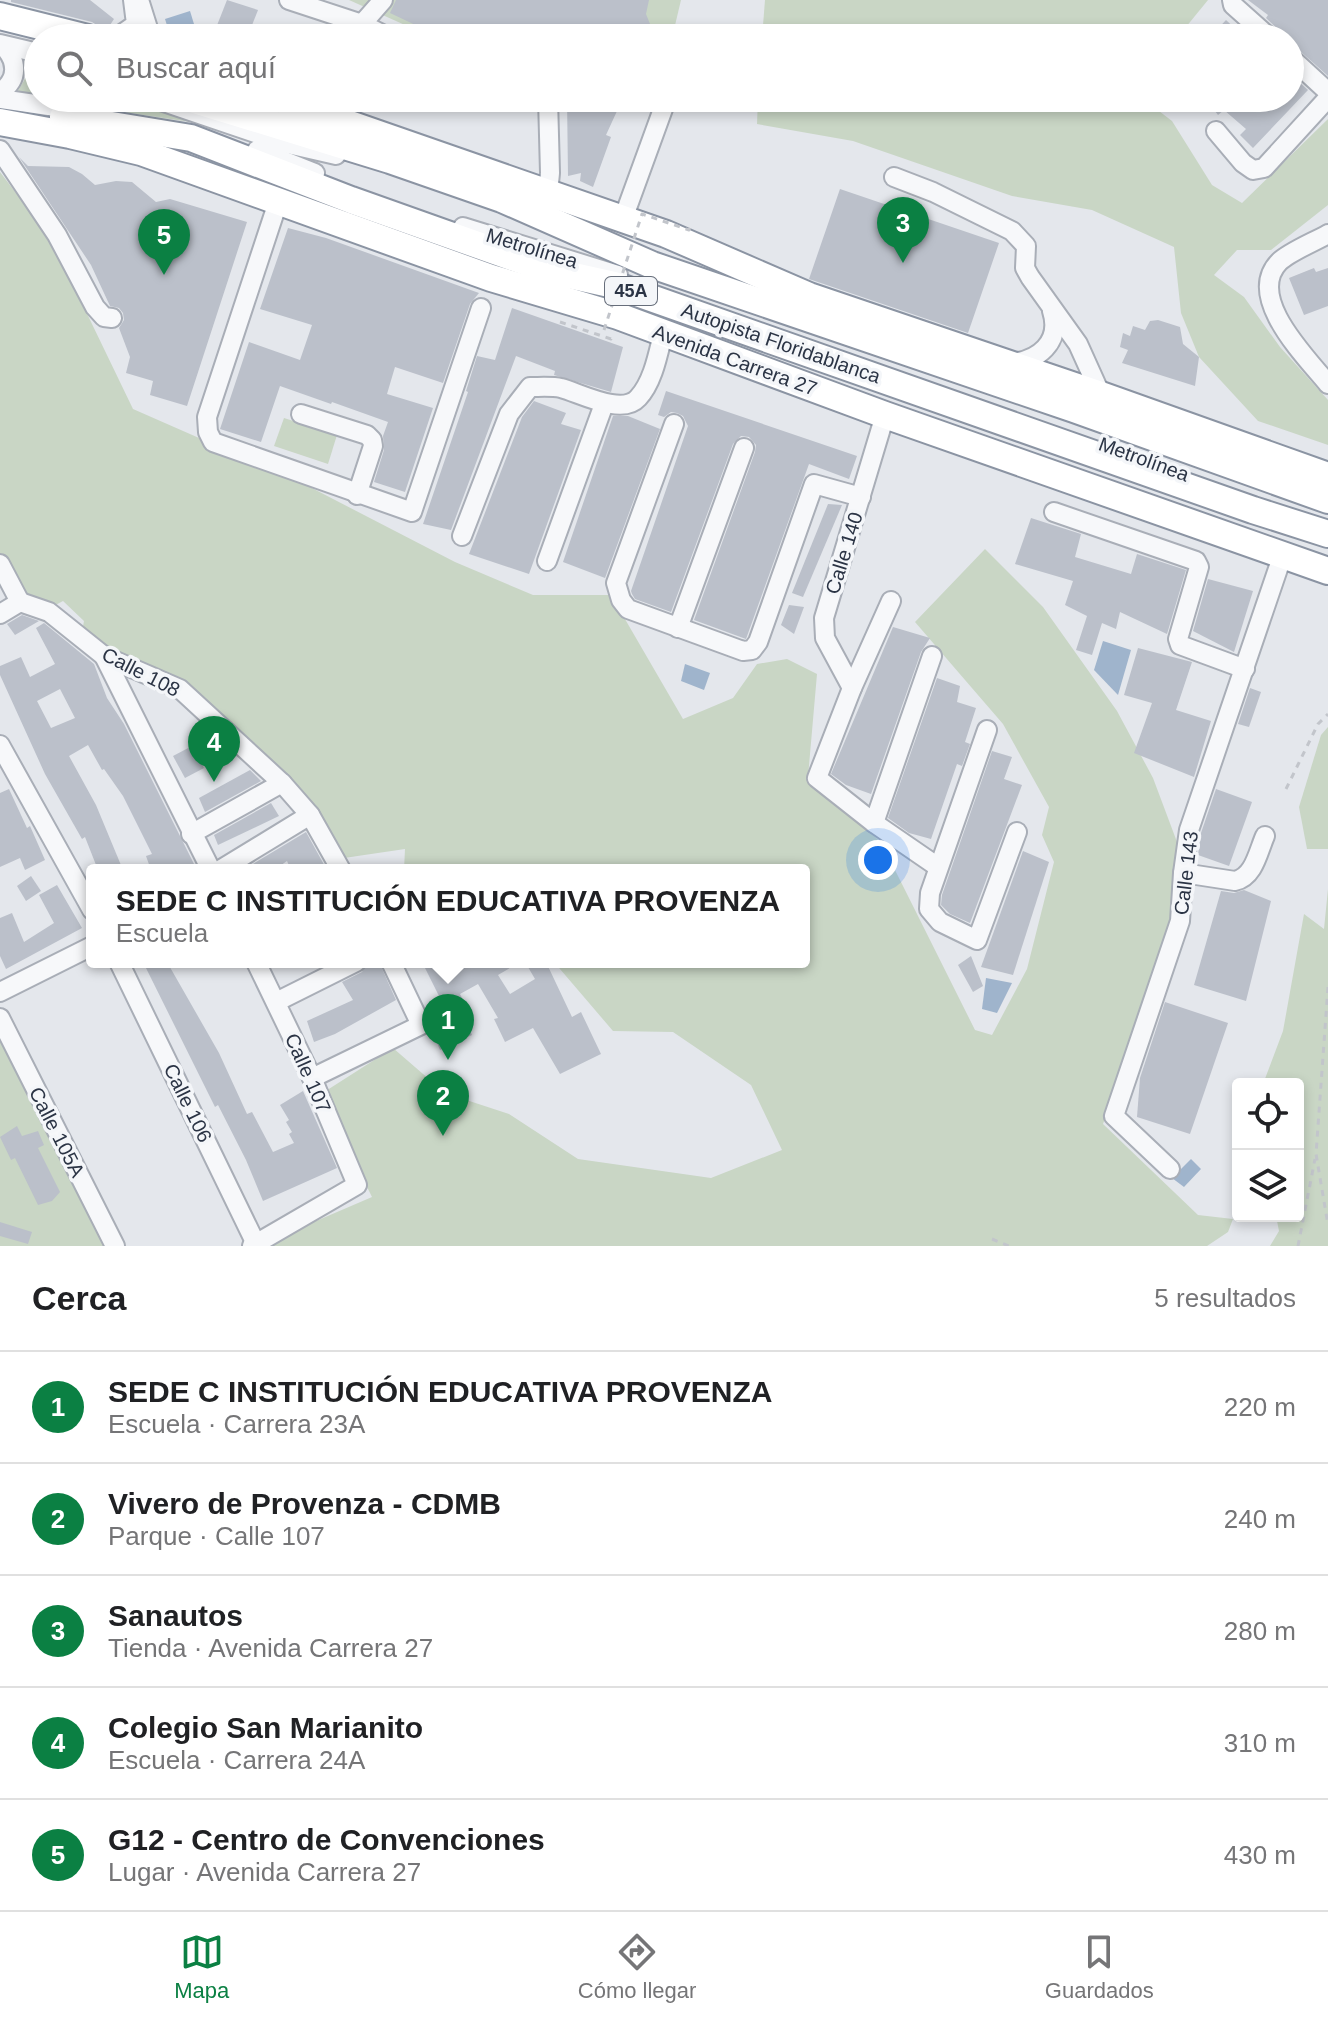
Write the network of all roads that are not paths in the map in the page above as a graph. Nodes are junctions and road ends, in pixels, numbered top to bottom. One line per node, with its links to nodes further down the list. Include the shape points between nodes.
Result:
1 (135, 0): 7 (street); 8 (street)
2 (289, 0): 9 (street)
3 (383, 0): 9 (street)
4 (1232, 0): 10 (street)
5 (0, 16): 6 (highway)
6 (32, 24)
7 (136, 24)
8 (147, 24)
9 (362, 24)
10 (1256, 24)
11 (1, 41): 12 (highway); 13 (street); 15 (street, via 15,72)
12 (24, 42)
13 (24, 48)
14 (1304, 70): 16 (street)
15 (0, 92)
16 (1328, 92)
17 (1328, 98): 30 (street, via 1264,168 1253,170 1243,163)
18 (0, 99): 19 (street, Metrolínea)
19 (24, 103)
20 (0, 107): 21 (highway, Autopista Floridablanca / 45A)
21 (24, 111)
22 (31, 112): 33 (highway, Autopista Floridablanca / 45A)
23 (98, 112): 60 (street, Metrolínea, via 200,129 350,188 664,290)
24 (193, 112): 59 (street, Metrolínea, via 288,144 360,160 641,271)
25 (234, 112): 32 (highway, Autopista Floridablanca / 45A)
26 (314, 112): 31 (highway)
27 (548, 112): 36 (street)
28 (662, 112): 39 (street)
29 (0, 122): 37 (highway, Avenida Carrera 27, via 141,152)
30 (1216, 131)
31 (375, 134): 32 (highway); 36 (highway)
32 (315, 137): 56 (highway, Autopista Floridablanca / 45A, via 502,199 652,265)
33 (191, 138): 38 (highway); 57 (highway, Autopista Floridablanca / 45A, via 551,271 614,285)
34 (0, 150): 43 (street, via 57,235 95,307)
35 (894, 177): 41 (street, via 1012,231 1026,246 1025,268)
36 (548, 193): 39 (highway)
37 (278, 202): 38 (highway, Avenida Carrera 27); 54 (street, via 207,417 208,432 213,442)
38 (324, 216): 44 (highway, Avenida Carrera 27)
39 (623, 219): 45 (highway, via 809,296)
40 (1328, 234): 46 (street, via 1281,260 1270,274 1268,290 1275,314)
41 (1049, 300): 45 (street, via 1055,327 1047,347 1029,359); 47 (street, via 1078,344)
42 (481, 308): 54 (street, via 412,512)
43 (112, 318)
44 (663, 334): 48 (street, via 637,400); 50 (highway, Avenida Carrera 27)
45 (1003, 363): 47 (highway)
46 (1328, 384)
47 (1101, 395): 53 (highway)
48 (604, 404): 62 (street, via 558,387 530,387 509,414); 64 (street)
49 (301, 414): 54 (street, via 372,440)
50 (885, 415): 55 (street, Calle 140); 63 (highway, Avenida Carrera 27)
51 (674, 424): 70 (street, via 616,583 628,609)
52 (744, 448): 70 (street)
53 (1328, 476)
54 (357, 495)
55 (861, 497): 70 (street, via 814,484 752,650); 74 (street, Calle 140, via 824,618 825,638)
56 (1328, 500)
57 (1253, 510): 61 (highway, Autopista Floridablanca / 45A); 66 (highway)
58 (1054, 512): 73 (street, via 1196,561 1199,567 1180,645)
59 (1328, 512)
60 (1328, 524)
61 (1328, 534)
62 (462, 536)
63 (1282, 557): 66 (highway, Avenida Carrera 27); 73 (street, Calle 143)
64 (547, 561)
65 (0, 564): 68 (street)
66 (1327, 572)
67 (891, 601): 74 (street)
68 (20, 602): 69 (street); 71 (street, Calle 108, via 49,612)
69 (0, 614)
70 (678, 628)
71 (104, 656): 77 (street, Calle 108, via 180,689); 81 (street)
72 (932, 656): 79 (street)
73 (1245, 669): 87 (street, Calle 143, via 1189,830)
74 (852, 688): 79 (street, via 817,778)
75 (987, 730): 86 (street)
76 (0, 745): 88 (street)
77 (282, 783): 78 (street, Calle 108); 81 (street)
78 (310, 815): 84 (street); 85 (street, Calle 108)
79 (874, 823): 86 (street)
80 (1017, 832): 86 (street, via 977,940 940,922 929,909)
81 (191, 834): 83 (street)
82 (1265, 836): 87 (street, via 1243,879)
83 (208, 864)
84 (230, 864)
85 (338, 864)
86 (938, 867)
87 (1183, 873): 98 (street, Calle 143, via 1180,921 1114,1116)
88 (86, 899)
89 (86, 949): 94 (street)
90 (122, 968): 99 (street, Calle 106)
91 (259, 968): 95 (street, Calle 107)
92 (344, 968): 95 (street)
93 (394, 968): 97 (street, via 421,1025)
94 (0, 992)
95 (276, 1002): 97 (street, Calle 107)
96 (0, 1018): 100 (street, Calle 105A)
97 (312, 1078): 99 (street, Calle 107, via 357,1185)
98 (1170, 1169)
99 (254, 1245)
100 (115, 1246)

